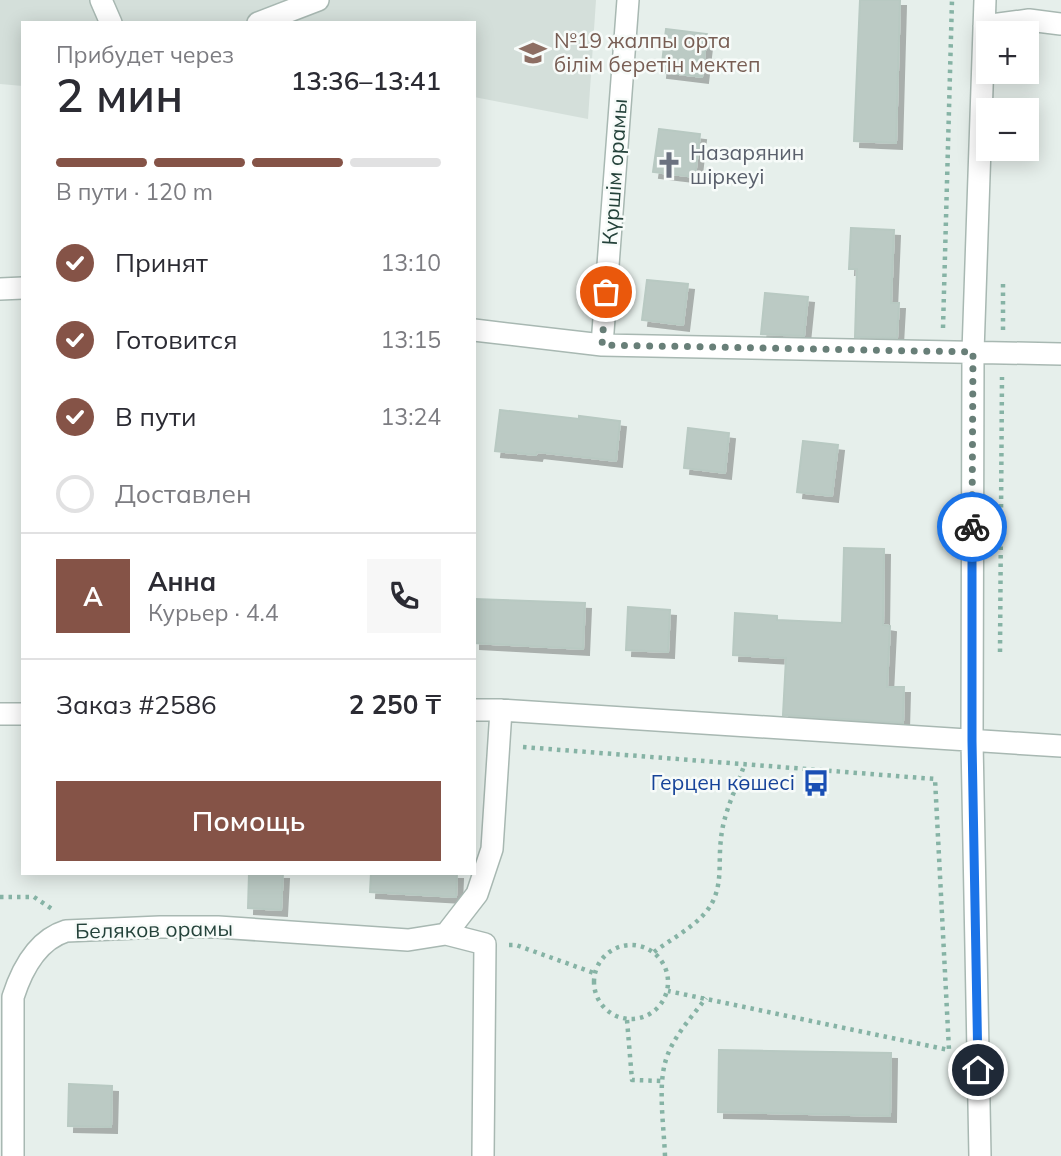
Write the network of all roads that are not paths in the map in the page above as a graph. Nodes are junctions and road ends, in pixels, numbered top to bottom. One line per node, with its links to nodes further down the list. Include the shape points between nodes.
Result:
1 (101, 0): 6 (street)
2 (318, 0): 5 (street)
3 (628, 0): 15 (street, Күршім орамы)
4 (985, 0): 8 (street)
5 (296, 4): 7 (street)
6 (110, 21)
7 (262, 21)
8 (984, 21)
9 (1039, 21): 10 (street)
10 (1061, 24)
11 (982, 84): 16 (street)
12 (21, 288): 13 (street)
13 (0, 289)
14 (476, 330): 15 (street)
15 (602, 345): 16 (street)
16 (973, 352): 17 (street); 22 (street)
17 (1061, 354)
18 (476, 710): 19 (street)
19 (501, 710): 22 (street); 24 (street, via 492,849 477,894)
20 (0, 714): 21 (street)
21 (21, 714)
22 (972, 741): 23 (street); 27 (street)
23 (1061, 746)
24 (446, 934): 25 (street, Беляков орамы, via 408,940 160,927 55,935 37,950 13,997); 26 (street, via 485,944)
25 (13, 1156)
26 (483, 1156)
27 (980, 1156)

